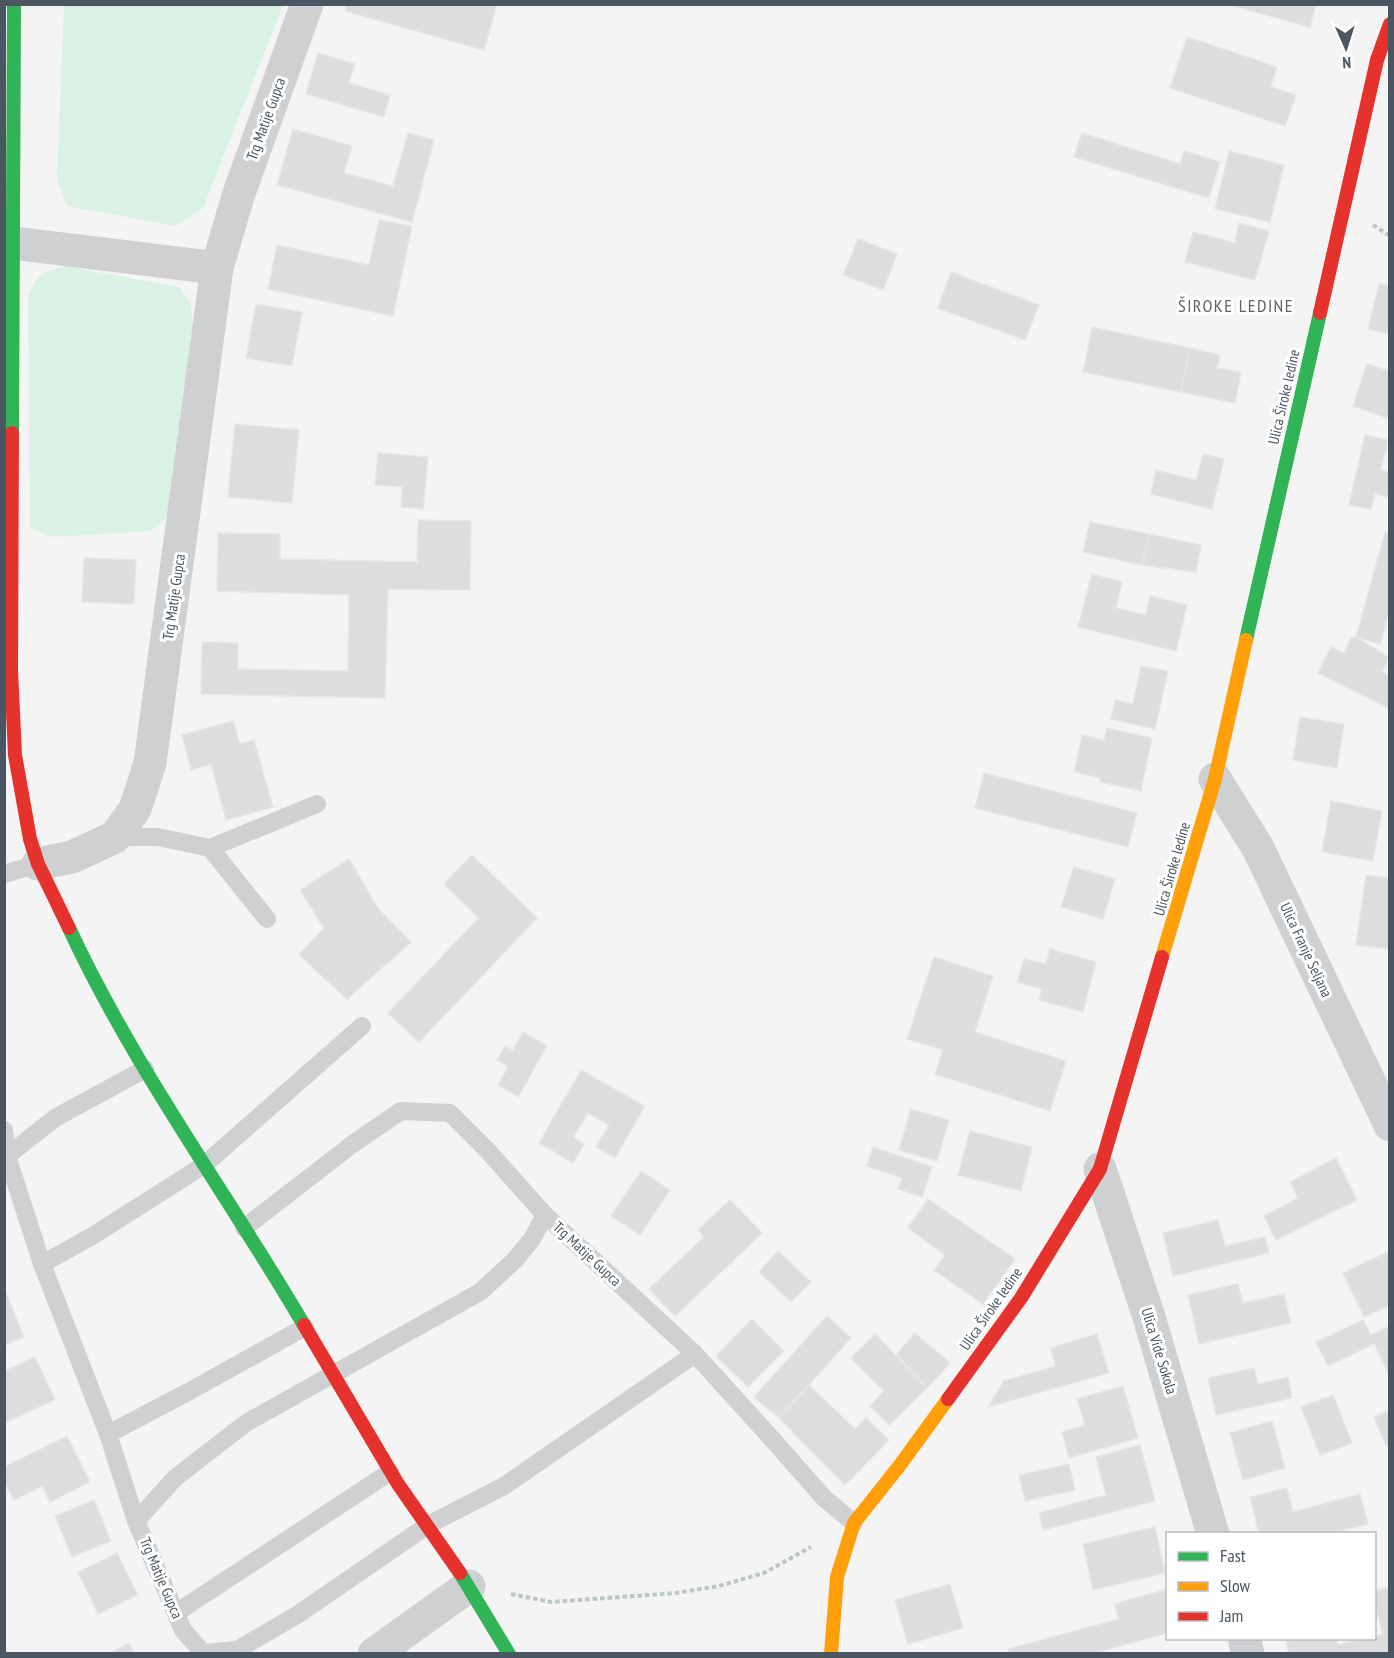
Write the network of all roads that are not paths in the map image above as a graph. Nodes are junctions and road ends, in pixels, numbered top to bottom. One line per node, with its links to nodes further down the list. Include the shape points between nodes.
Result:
1 (14, 4): 4 (street)
2 (307, 4): 5 (street, Trg Matije Gupca, via 237,196)
3 (1389, 24): 7 (street, Ulica Široke ledine, via 1377,60)
4 (13, 243): 5 (street); 6 (street)
5 (218, 268): 9 (street, Trg Matije Gupca, via 150,763 135,809)
6 (9, 409): 11 (street, via 15,744 30,839)
7 (1215, 779): 16 (street, Ulica Franje Seljana, via 1258,848); 20 (street, Ulica Široke ledine)
8 (317, 804): 10 (lane)
9 (115, 837): 10 (lane, via 158,837); 11 (street, via 72,856)
10 (210, 848): 13 (lane)
11 (38, 864): 12 (lane); 15 (street, via 91,976)
12 (4, 874)
13 (267, 919)
14 (362, 1026): 19 (lane)
15 (145, 1070): 18 (lane, via 55,1118); 19 (street)
16 (1389, 1125)
17 (4, 1130): 18 (lane, Trg Matije Gupca)
18 (7, 1156): 23 (lane, Trg Matije Gupca)
19 (204, 1165): 22 (street); 23 (lane)
20 (1100, 1169): 30 (street, Ulica Široke ledine, via 1021,1298); 32 (street, Ulica Vide Sokola)
21 (545, 1215): 22 (lane, via 450,1113 401,1111); 25 (lane, Trg Matije Gupca); 26 (lane, Trg Matije Gupca, via 515,1260 480,1292)
22 (244, 1228): 24 (street)
23 (42, 1264): 27 (lane, Trg Matije Gupca)
24 (305, 1327): 26 (street); 27 (lane)
25 (695, 1354): 30 (lane, Trg Matije Gupca, via 824,1498); 31 (lane, Trg Matije Gupca, via 504,1486)
26 (333, 1374): 28 (street); 29 (lane, Trg Matije Gupca, via 246,1423 175,1478)
27 (108, 1434): 29 (lane, Trg Matije Gupca)
28 (390, 1472): 31 (street); 34 (lane)
29 (136, 1521): 34 (lane, Trg Matije Gupca)
30 (854, 1523): 37 (street, Ulica Široke ledine, via 837,1577)
31 (428, 1525): 33 (street); 34 (lane, Trg Matije Gupca, via 297,1615 237,1650 203,1653 183,1630)
32 (1213, 1532)
33 (469, 1586): 35 (street); 36 (street)
34 (176, 1612)
35 (374, 1653)
36 (509, 1653)
37 (831, 1653)

